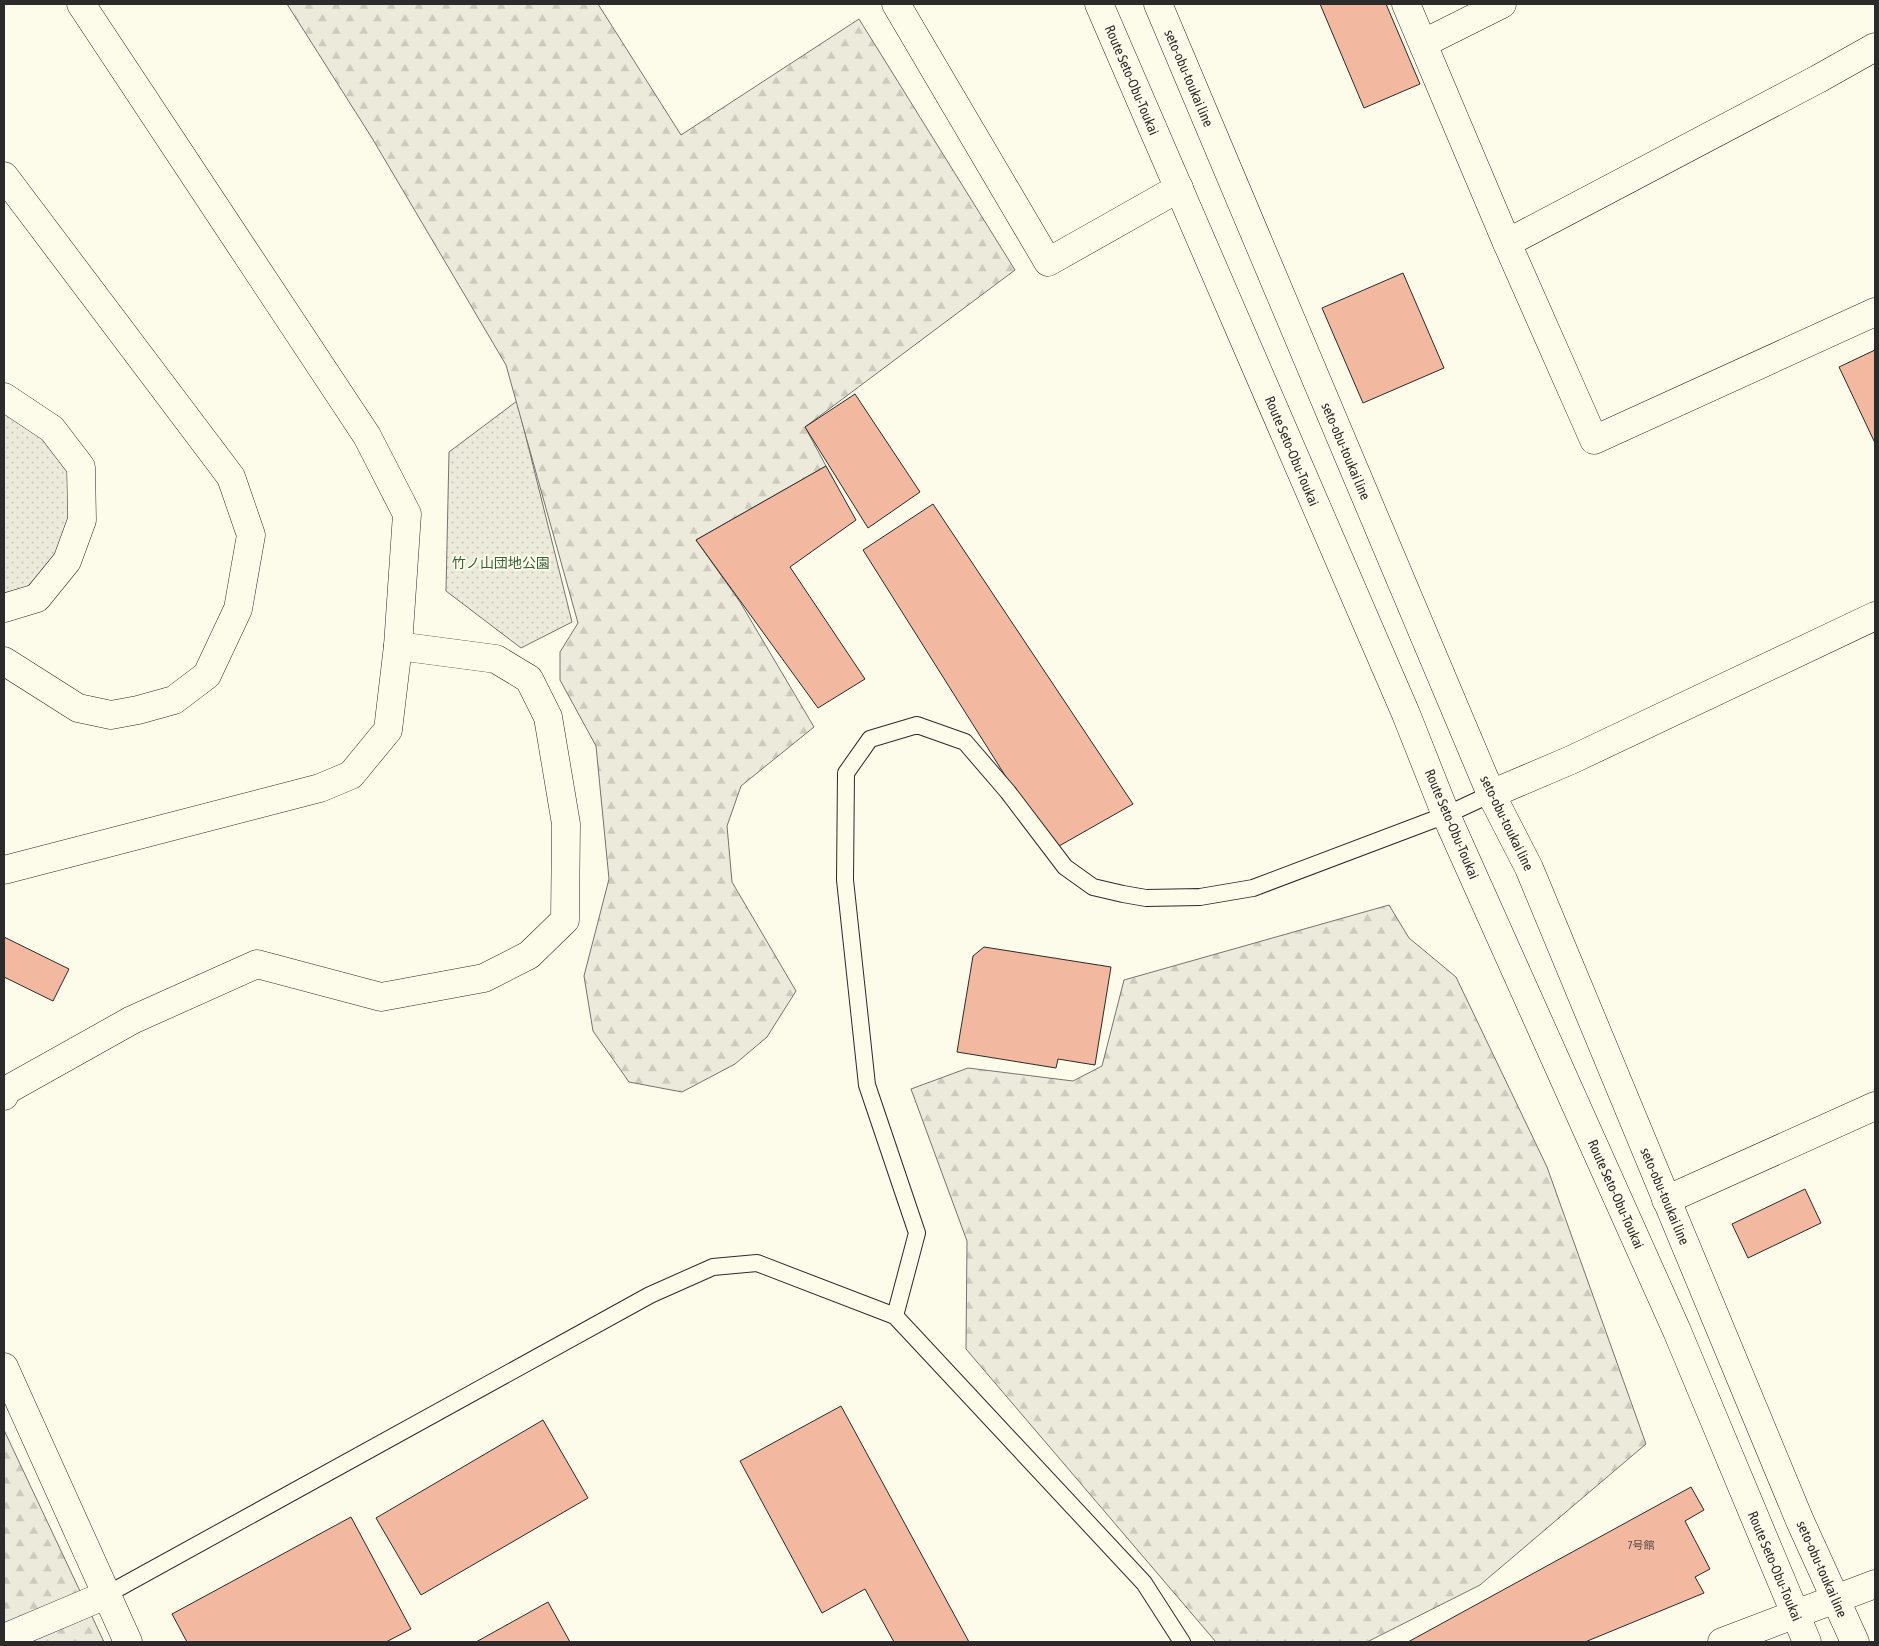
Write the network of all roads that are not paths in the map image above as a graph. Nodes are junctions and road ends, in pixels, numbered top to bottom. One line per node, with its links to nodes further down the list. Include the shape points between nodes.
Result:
1 (81, 4): 16 (street, via 367,436 407,514)
2 (896, 4): 10 (street, via 1048,262)
3 (1099, 4): 10 (street, Route Seto-Obu-Toukai)
4 (1158, 4): 18 (street, seto-obu-toukai line)
5 (1406, 4): 7 (street)
6 (1502, 4): 7 (street)
7 (1424, 43): 11 (street)
8 (1875, 47): 11 (street)
9 (4, 176): 17 (street, via 231,477 252,535 234,618 207,675 174,700 111,715 78,708)
10 (1179, 188): 19 (street, Route Seto-Obu-Toukai, via 1406,714)
11 (1507, 243): 12 (street, via 1594,440)
12 (1875, 312)
13 (4, 397): 14 (street, via 52,429 81,466 82,520 67,561 37,598)
14 (4, 608)
15 (1875, 616): 18 (street)
16 (398, 646): 20 (street, via 388,730 351,775 320,788); 21 (street, via 496,659 529,679 548,717 566,824 565,920 529,955 484,978 381,997 256,964 132,1020 7,1090)
17 (4, 661)
18 (1492, 794): 19 (lane); 23 (street, seto-obu-toukai line, via 1529,868)
19 (1446, 815): 24 (lane, via 1253,888 1200,897 1146,898 1093,887 1065,867 965,742 917,725 870,739 846,773 846,880 867,1085 917,1233); 29 (street, Route Seto-Obu-Toukai, via 1677,1331)
20 (4, 870)
21 (4, 1096)
22 (1875, 1106): 23 (street)
23 (1666, 1200): 28 (street, seto-obu-toukai line, via 1800,1521)
24 (895, 1316): 27 (lane, via 757,1263 713,1268 650,1295); 32 (lane, via 1144,1583)
25 (4, 1367): 27 (street)
26 (1875, 1584): 28 (street)
27 (106, 1595): 30 (street); 31 (street)
28 (1836, 1598): 29 (street); 35 (street, seto-obu-toukai line)
29 (1796, 1615): 33 (street); 34 (street, Route Seto-Obu-Toukai)
30 (4, 1638)
31 (128, 1642)
32 (1182, 1642)
33 (1722, 1642)
34 (1807, 1642)
35 (1855, 1642)

